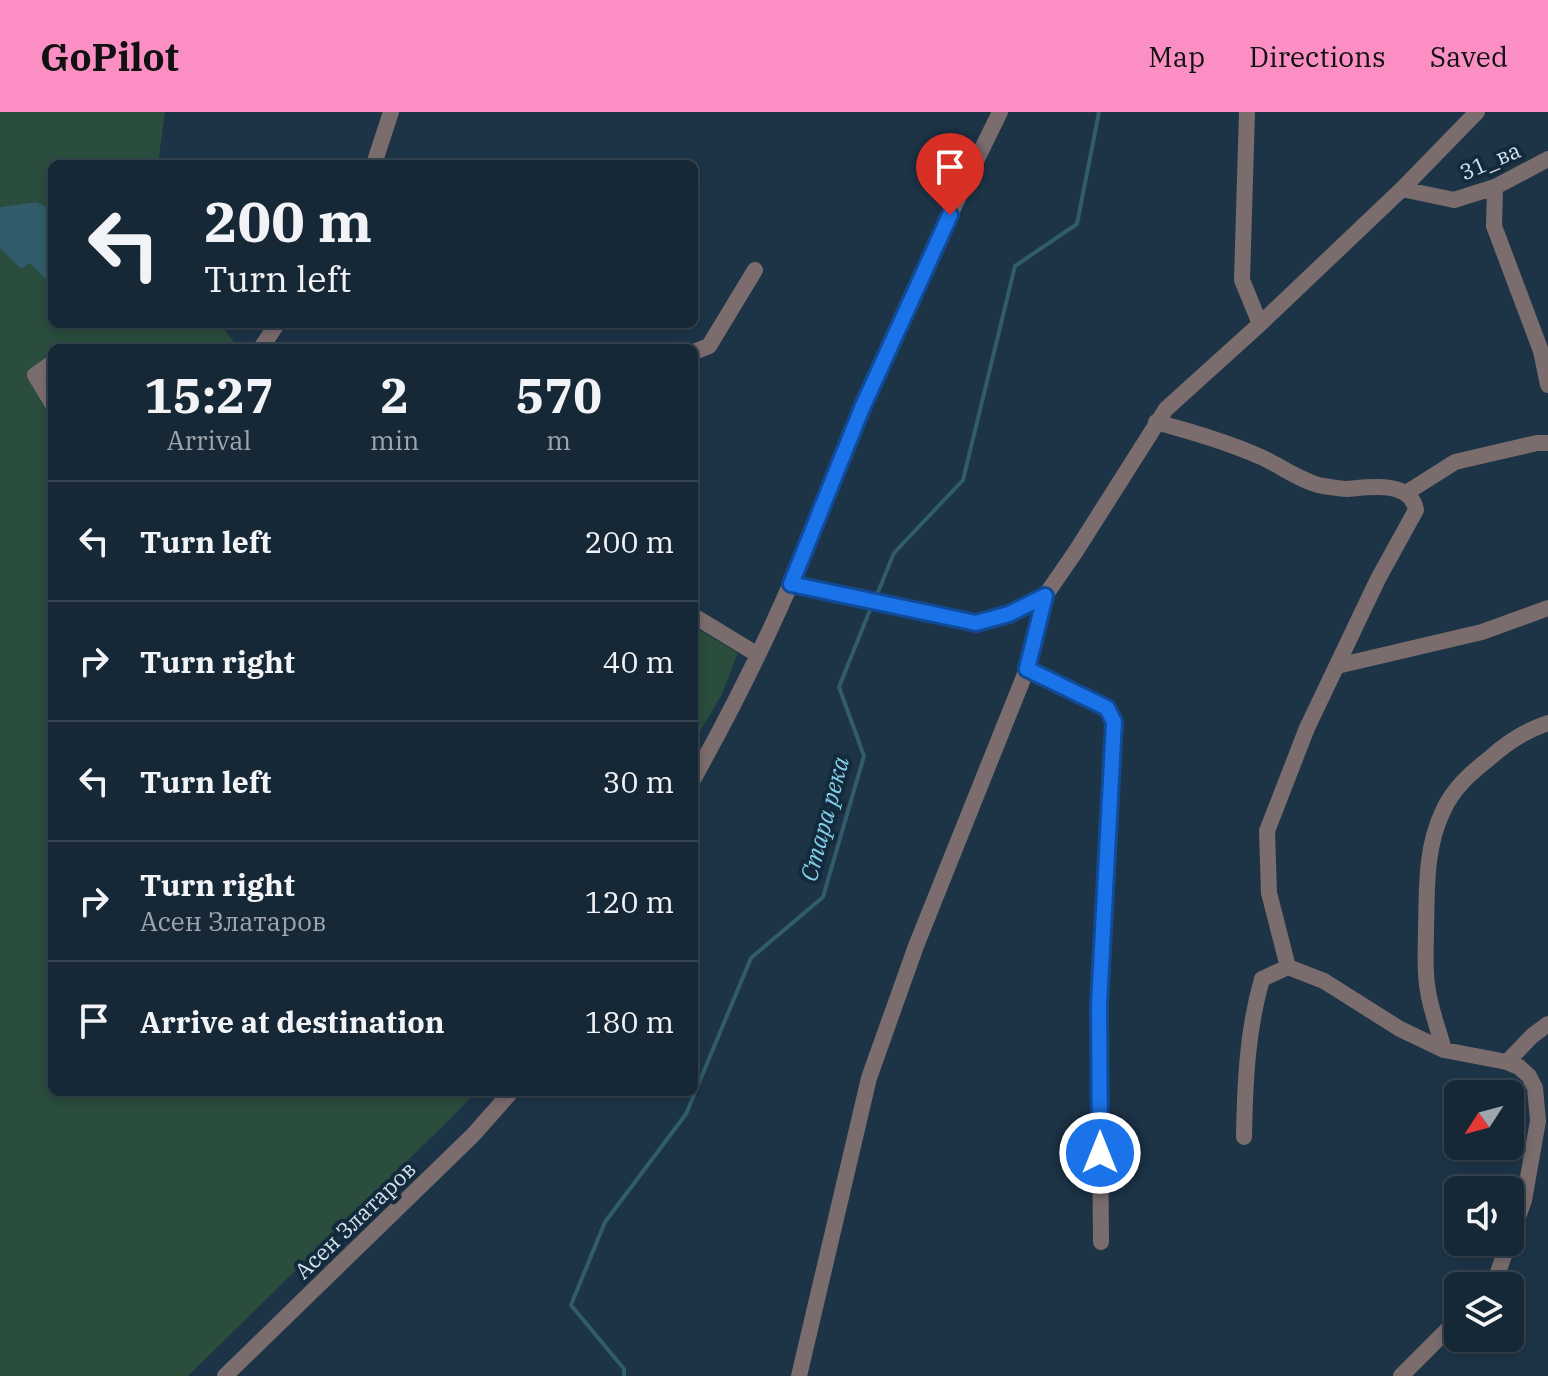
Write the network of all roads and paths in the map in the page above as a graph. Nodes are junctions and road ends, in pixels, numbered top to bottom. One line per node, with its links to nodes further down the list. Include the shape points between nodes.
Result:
1 (391, 112): 6 (street)
2 (1000, 112): 18 (street, via 862,408)
3 (1247, 112): 10 (street, via 1242,280)
4 (1477, 112): 8 (street)
5 (1548, 159): 7 (street, 31_ва)
6 (375, 160)
7 (1495, 187): 8 (street, 31_ва, via 1454,200); 13 (street, via 1494,226 1541,351)
8 (1402, 189): 10 (street)
9 (755, 270): 11 (street, via 709,346)
10 (1260, 324): 15 (street)
11 (698, 350)
12 (48, 366): 14 (street, via 35,375)
13 (1548, 385)
14 (48, 396)
15 (1156, 422): 17 (street, via 1214,438 1315,484 1343,489 1376,486); 19 (street)
16 (1548, 443): 17 (street, via 1455,462)
17 (1406, 493): 23 (street, via 1416,510)
18 (791, 584): 19 (street, via 976,623); 22 (street)
19 (1045, 596): 24 (street)
20 (1548, 608): 23 (street, via 1482,632)
21 (698, 618): 22 (street)
22 (758, 655): 26 (street)
23 (1337, 666): 27 (street, via 1267,831 1269,893)
24 (1027, 669): 34 (street, via 1107,708 1114,722 1099,1005); 37 (street, via 874,1063)
25 (1548, 723): 29 (street, via 1512,739 1460,784 1436,828 1430,849 1425,969)
26 (698, 771)
27 (1288, 967): 29 (street, via 1324,981); 32 (street, via 1262,979 1255,1003)
28 (1548, 1024): 30 (street)
29 (1444, 1050): 30 (street)
30 (1507, 1062): 33 (street, via 1529,1076 1535,1088 1538,1121)
31 (507, 1096): 36 (street, Асен Златаров)
32 (1244, 1137)
33 (1524, 1200)
34 (1101, 1242)
35 (1444, 1333): 38 (street)
36 (225, 1376)
37 (799, 1376)
38 (1401, 1376)

